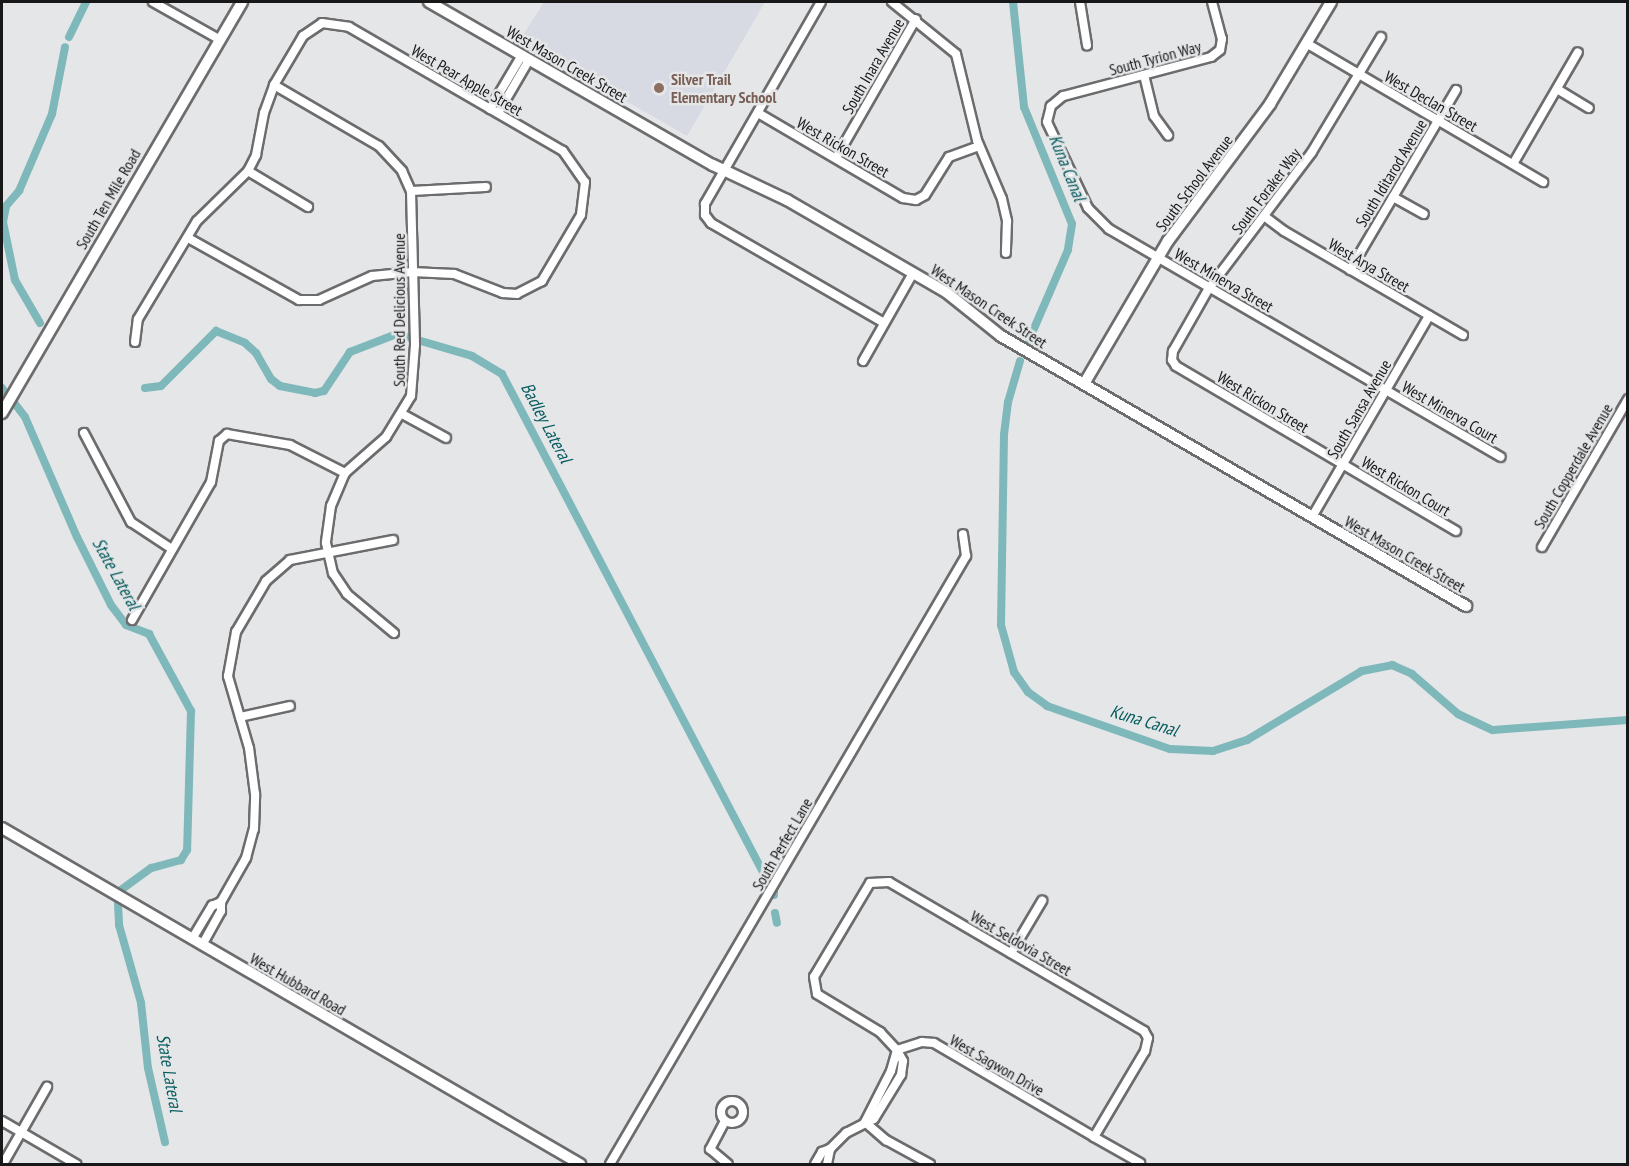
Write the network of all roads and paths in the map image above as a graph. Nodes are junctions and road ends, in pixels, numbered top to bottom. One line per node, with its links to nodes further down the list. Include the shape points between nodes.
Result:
1 (153, 2): 11 (street)
2 (242, 2): 11 (street, South Ten Mile Road)
3 (429, 2): 15 (street, West Mason Creek Street)
4 (821, 2): 25 (street)
5 (892, 2): 9 (street)
6 (1080, 2): 13 (street)
7 (1212, 2): 17 (street, South Tyrion Way, via 1222,39 1220,50 1211,57)
8 (1330, 2): 12 (street, South School Avenue)
9 (916, 19): 28 (street, via 956,54); 29 (street, South Inara Avenue)
10 (1381, 37): 16 (street, South Foraker Way)
11 (219, 39): 56 (street, South Ten Mile Road)
12 (1306, 43): 16 (street, West Declan Street); 42 (street, South School Avenue, via 1270,104)
13 (1087, 45)
14 (1578, 52): 19 (street)
15 (525, 57): 23 (street); 24 (street); 32 (street, West Mason Creek Street)
16 (1359, 74): 26 (street, West Declan Street); 39 (street, South Foraker Way, via 1312,152)
17 (1144, 75): 21 (street, South Tyrion Way, via 1063,96); 27 (street, via 1154,116)
18 (274, 85): 23 (street, West Pear Apple Street, via 303,36 322,23 349,27); 31 (street, via 256,155); 35 (street, South Red Delicious Avenue, via 390,155)
19 (1557, 89): 22 (street); 30 (street)
20 (1456, 90): 26 (street, South Iditarod Avenue)
21 (1051, 106): 42 (street, West Minerva Street, via 1047,122 1088,208 1109,229)
22 (1589, 108)
23 (490, 109): 24 (street, West Pear Apple Street)
24 (498, 113): 44 (street, West Pear Apple Street, via 563,151 585,182 581,215 542,280 529,291 503,293 454,274)
25 (758, 113): 29 (street, West Rickon Street); 32 (street)
26 (1438, 121): 30 (street, West Declan Street); 36 (street, South Iditarod Avenue)
27 (1168, 135)
28 (979, 146): 29 (street, West Rickon Street, via 949,157 925,195 916,200 903,198); 41 (street, via 1002,199)
29 (836, 158)
30 (1513, 164): 33 (street, West Declan Street)
31 (248, 171): 37 (street); 40 (street, via 197,221)
32 (725, 171): 45 (street, West Mason Creek Street, via 787,200); 48 (street, via 705,204 705,215 711,223)
33 (1543, 182)
34 (486, 188): 35 (street)
35 (411, 191): 44 (street, South Red Delicious Avenue)
36 (1393, 197): 38 (street); 43 (street, South Iditarod Avenue)
37 (308, 207)
38 (1424, 214)
39 (1264, 216): 43 (street, West Arya Street); 46 (street, South Foraker Way)
40 (188, 238): 44 (street, via 299,300 319,300 372,276); 50 (street, via 138,319)
41 (1006, 253)
42 (1158, 258): 46 (street, West Minerva Street); 53 (street, South School Avenue)
43 (1350, 270): 47 (street, West Arya Street)
44 (412, 272): 57 (street, South Red Delicious Avenue, via 411,396)
45 (913, 273): 48 (street); 53 (street, West Mason Creek Street, via 946,292 1001,336)
46 (1209, 288): 51 (street, South Foraker Way, via 1173,351); 54 (street, West Minerva Street)
47 (1429, 316): 49 (street, West Arya Street); 54 (street, South Sansa Avenue)
48 (884, 323): 52 (street)
49 (1462, 335)
50 (135, 342)
51 (1172, 360): 61 (street, West Rickon Street, via 1176,366)
52 (863, 361)
53 (1084, 384): 63 (street, West Mason Creek Street)
54 (1386, 390): 60 (street, West Minerva Court); 61 (street, South Sansa Avenue)
55 (1628, 399): 67 (street, South Copperdale Avenue)
56 (2, 413)
57 (402, 414): 59 (street); 62 (street, South Red Delicious Avenue, via 386,437)
58 (84, 434): 68 (street, via 131,522)
59 (446, 438)
60 (1501, 457)
61 (1343, 464): 63 (street, South Sansa Avenue); 64 (street, West Rickon Court)
62 (345, 473): 68 (street, via 290,445 227,434 219,441 212,482); 69 (street, South Red Delicious Avenue, via 331,506)
63 (1312, 517): 70 (street, West Mason Creek Street)
64 (1456, 531)
65 (963, 534): 91 (street, South Perfect Lane, via 966,556)
66 (393, 540): 69 (street)
67 (1542, 547)
68 (172, 549): 71 (street)
69 (327, 550): 72 (street, via 333,573 347,594); 74 (street, via 290,560 267,581 236,632 228,676)
70 (1466, 606)
71 (132, 620)
72 (394, 633)
73 (290, 706): 74 (street)
74 (240, 717): 77 (street, via 255,794 254,829 246,858 221,902 221,911)
75 (2, 828): 77 (street, West Hubbard Road)
76 (1042, 901): 78 (street)
77 (197, 942): 90 (street, West Hubbard Road)
78 (1011, 953): 79 (street, West Seldovia Street, via 889,882 875,881 866,888 820,968 814,988 822,998 880,1032); 85 (street, West Seldovia Street, via 1138,1026 1148,1038 1145,1051)
79 (897, 1050): 83 (street, via 903,1061 901,1075 874,1119); 85 (street, West Sagwon Drive, via 922,1042 934,1043)
80 (47, 1088): 84 (street)
81 (2, 1121): 84 (street)
82 (725, 1121): 92 (street, via 710,1149)
83 (865, 1122): 86 (street); 95 (street, via 886,1140)
84 (21, 1133): 88 (street); 89 (street)
85 (1094, 1137): 87 (street, West Sagwon Drive)
86 (830, 1149): 93 (street, via 822,1152); 94 (street)
87 (1140, 1163)
88 (3, 1164)
89 (76, 1164)
90 (580, 1164)
91 (610, 1164)
92 (728, 1164)
93 (815, 1164)
94 (827, 1164)
95 (930, 1164)

